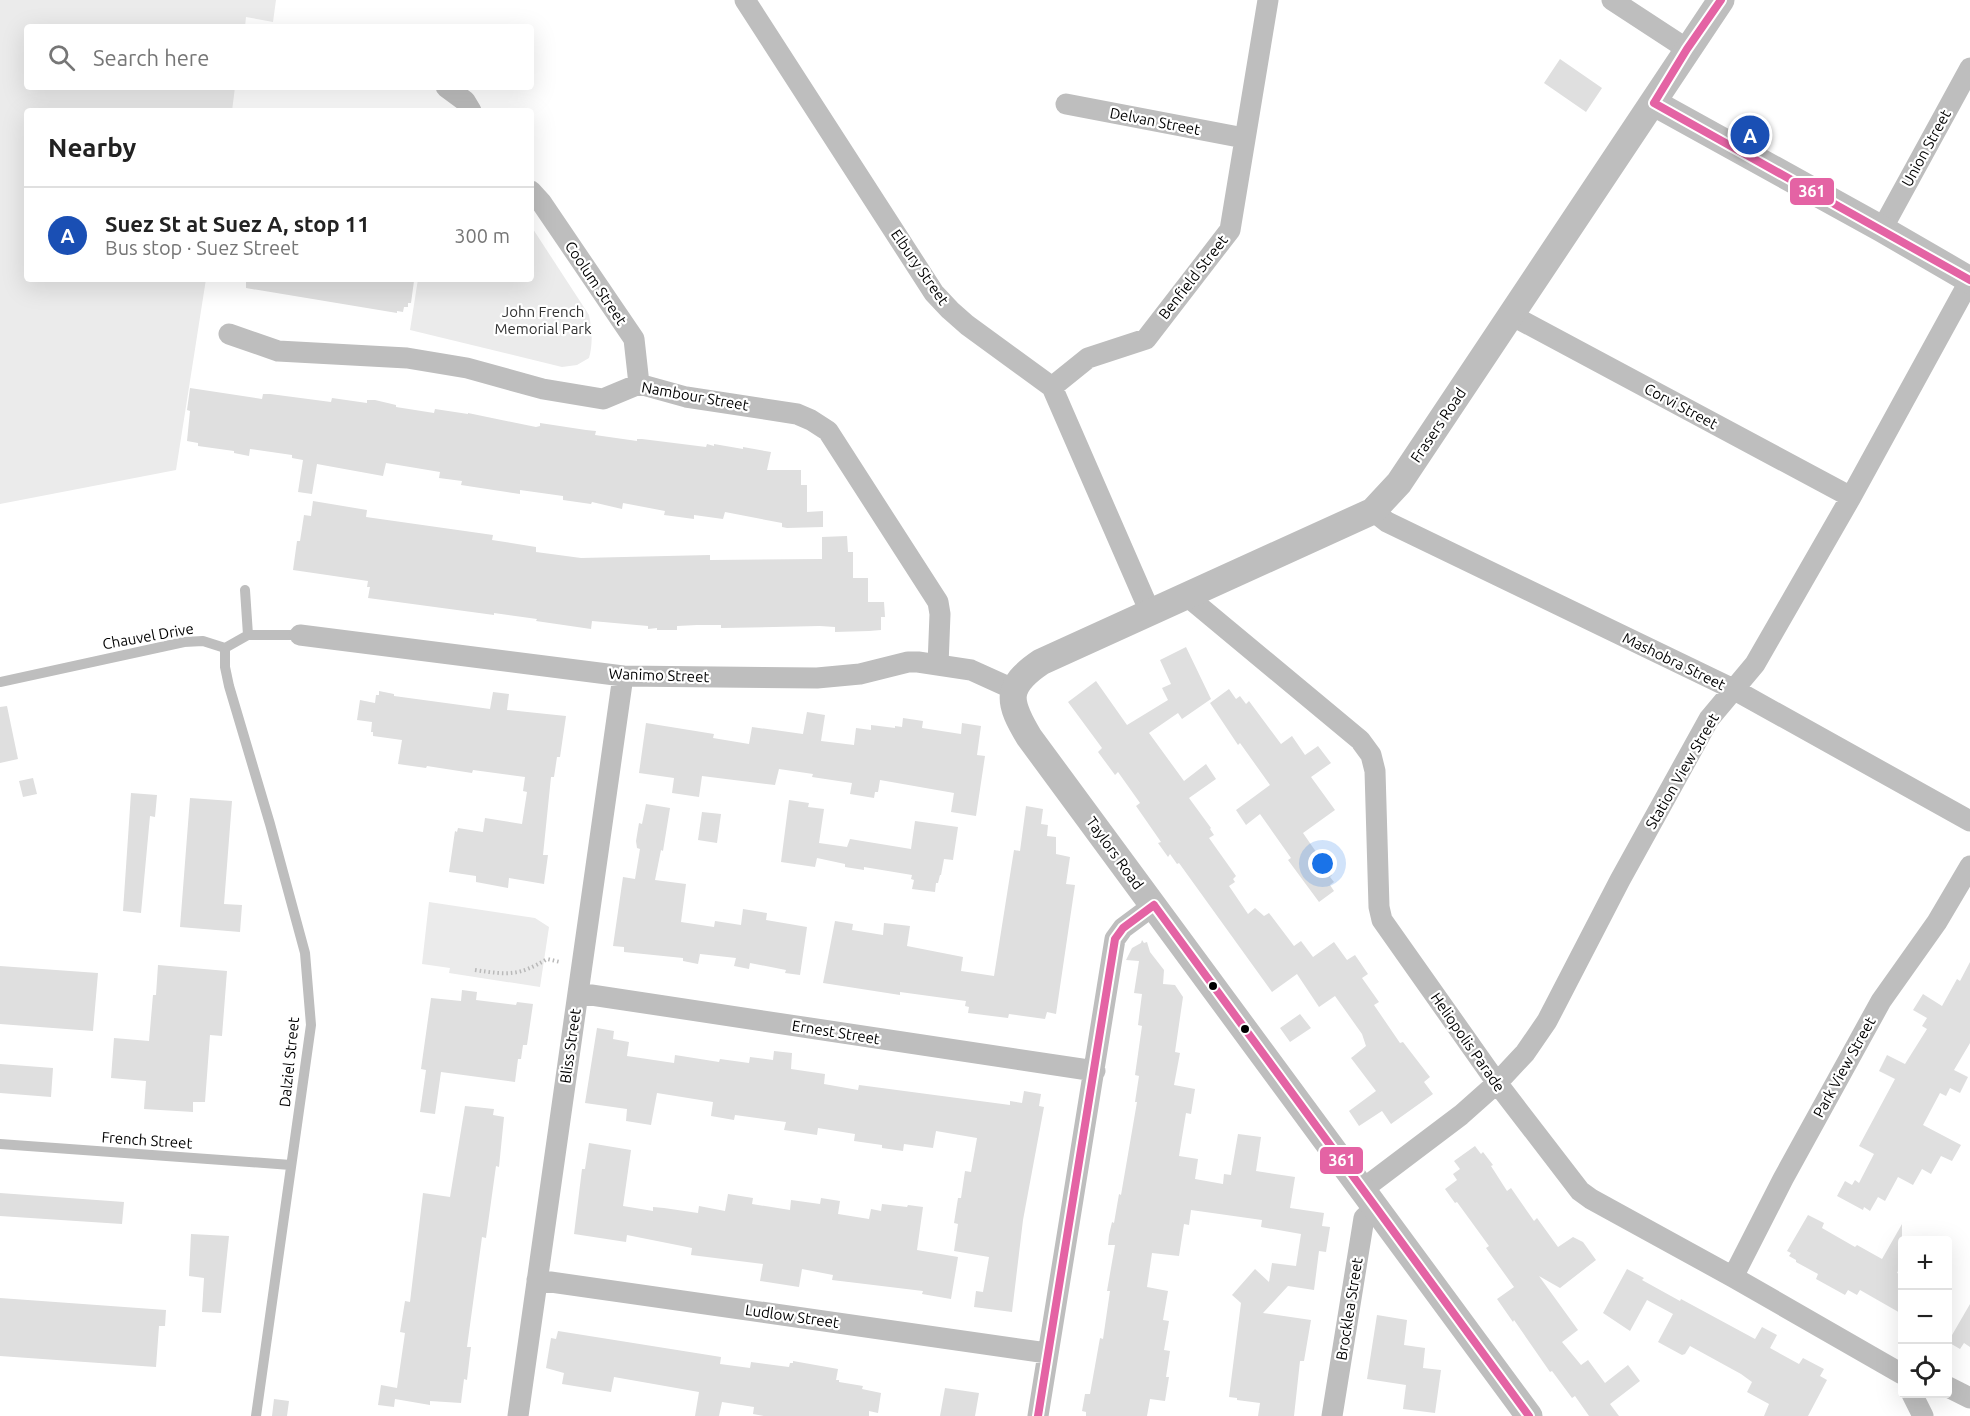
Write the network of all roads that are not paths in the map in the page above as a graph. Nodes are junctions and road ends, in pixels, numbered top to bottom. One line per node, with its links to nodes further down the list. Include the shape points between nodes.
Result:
1 (745, 0): 18 (street, Elbury Street, via 934,292 967,325)
2 (1268, 0): 11 (street, Benfield Street)
3 (1612, 0): 5 (street)
4 (1721, 0): 5 (street, Frasers Road)
5 (1687, 49): 8 (street, Frasers Road)
6 (1970, 68): 13 (street, Union Street)
7 (450, 90): 10 (street)
8 (1654, 103): 13 (street); 15 (street, Frasers Road)
9 (1066, 104): 11 (street, Delvan Street)
10 (469, 108)
11 (1244, 138): 18 (street, Benfield Street, via 1230,230 1146,339 1088,358)
12 (534, 194): 17 (street, Coolum Street, via 634,339)
13 (1882, 229): 14 (street)
14 (1970, 280): 19 (street, Station View Street)
15 (1511, 315): 19 (street, Corvi Street); 20 (street, Frasers Road, via 1399,483)
16 (229, 334): 17 (street, Nambour Street, via 278,351 407,358 603,399)
17 (639, 384): 27 (street, Nambour Street, via 686,397 797,414 828,431 938,602)
18 (1052, 387): 23 (street)
19 (1851, 497): 30 (street, Station View Street, via 1755,664)
20 (1373, 511): 22 (street, Frasers Road); 30 (street, Mashobra Street, via 1387,522)
21 (245, 590): 24 (lane)
22 (1188, 597): 23 (street, Frasers Road); 37 (street, Heliopolis Parade, via 1360,740 1371,755 1382,920)
23 (1150, 612): 31 (street, Frasers Road, via 1041,662 1022,678)
24 (248, 635): 25 (lane); 26 (lane)
25 (300, 636): 28 (street, Wanimo Street)
26 (225, 648): 29 (lane, Chauvel Drive, via 203,641 184,642); 39 (lane, Dalziel Street, via 229,686 305,953 311,1024)
27 (938, 665): 28 (street, Wanimo Street, via 908,662 860,674 817,678); 31 (street, Wanimo Street, via 971,670)
28 (623, 676): 35 (street, Bliss Street)
29 (0, 682)
30 (1733, 689): 32 (street, Mashobra Street); 37 (street, Station View Street, via 1709,719 1547,1020 1525,1053)
31 (1015, 690): 34 (street, Taylors Road, via 1012,704 1029,737)
32 (1970, 821)
33 (1970, 866): 41 (street, Park View Street, via 1937,922 1881,1000)
34 (1154, 905): 36 (street, via 1123,928 1115,939); 40 (street, Taylors Road)
35 (578, 993): 36 (street, Ernest Street); 42 (street, Bliss Street)
36 (1095, 1071): 43 (street)
37 (1497, 1083): 40 (street, Station View Street); 41 (street, Heliopolis Parade, via 1580,1191)
38 (0, 1144): 39 (lane, French Street)
39 (291, 1165): 48 (lane, Dalziel Street)
40 (1370, 1198): 51 (street, Brocklea Street); 52 (street, Taylors Road)
41 (1733, 1276): 44 (street, Heliopolis Parade)
42 (537, 1280): 43 (street, Ludlow Street); 49 (street, Bliss Street)
43 (1047, 1353): 50 (street)
44 (1898, 1372)
45 (1952, 1389): 47 (street)
46 (1914, 1398): 53 (street)
47 (1970, 1398)
48 (256, 1416)
49 (518, 1416)
50 (1038, 1416)
51 (1332, 1416)
52 (1529, 1416)
53 (1923, 1416)

